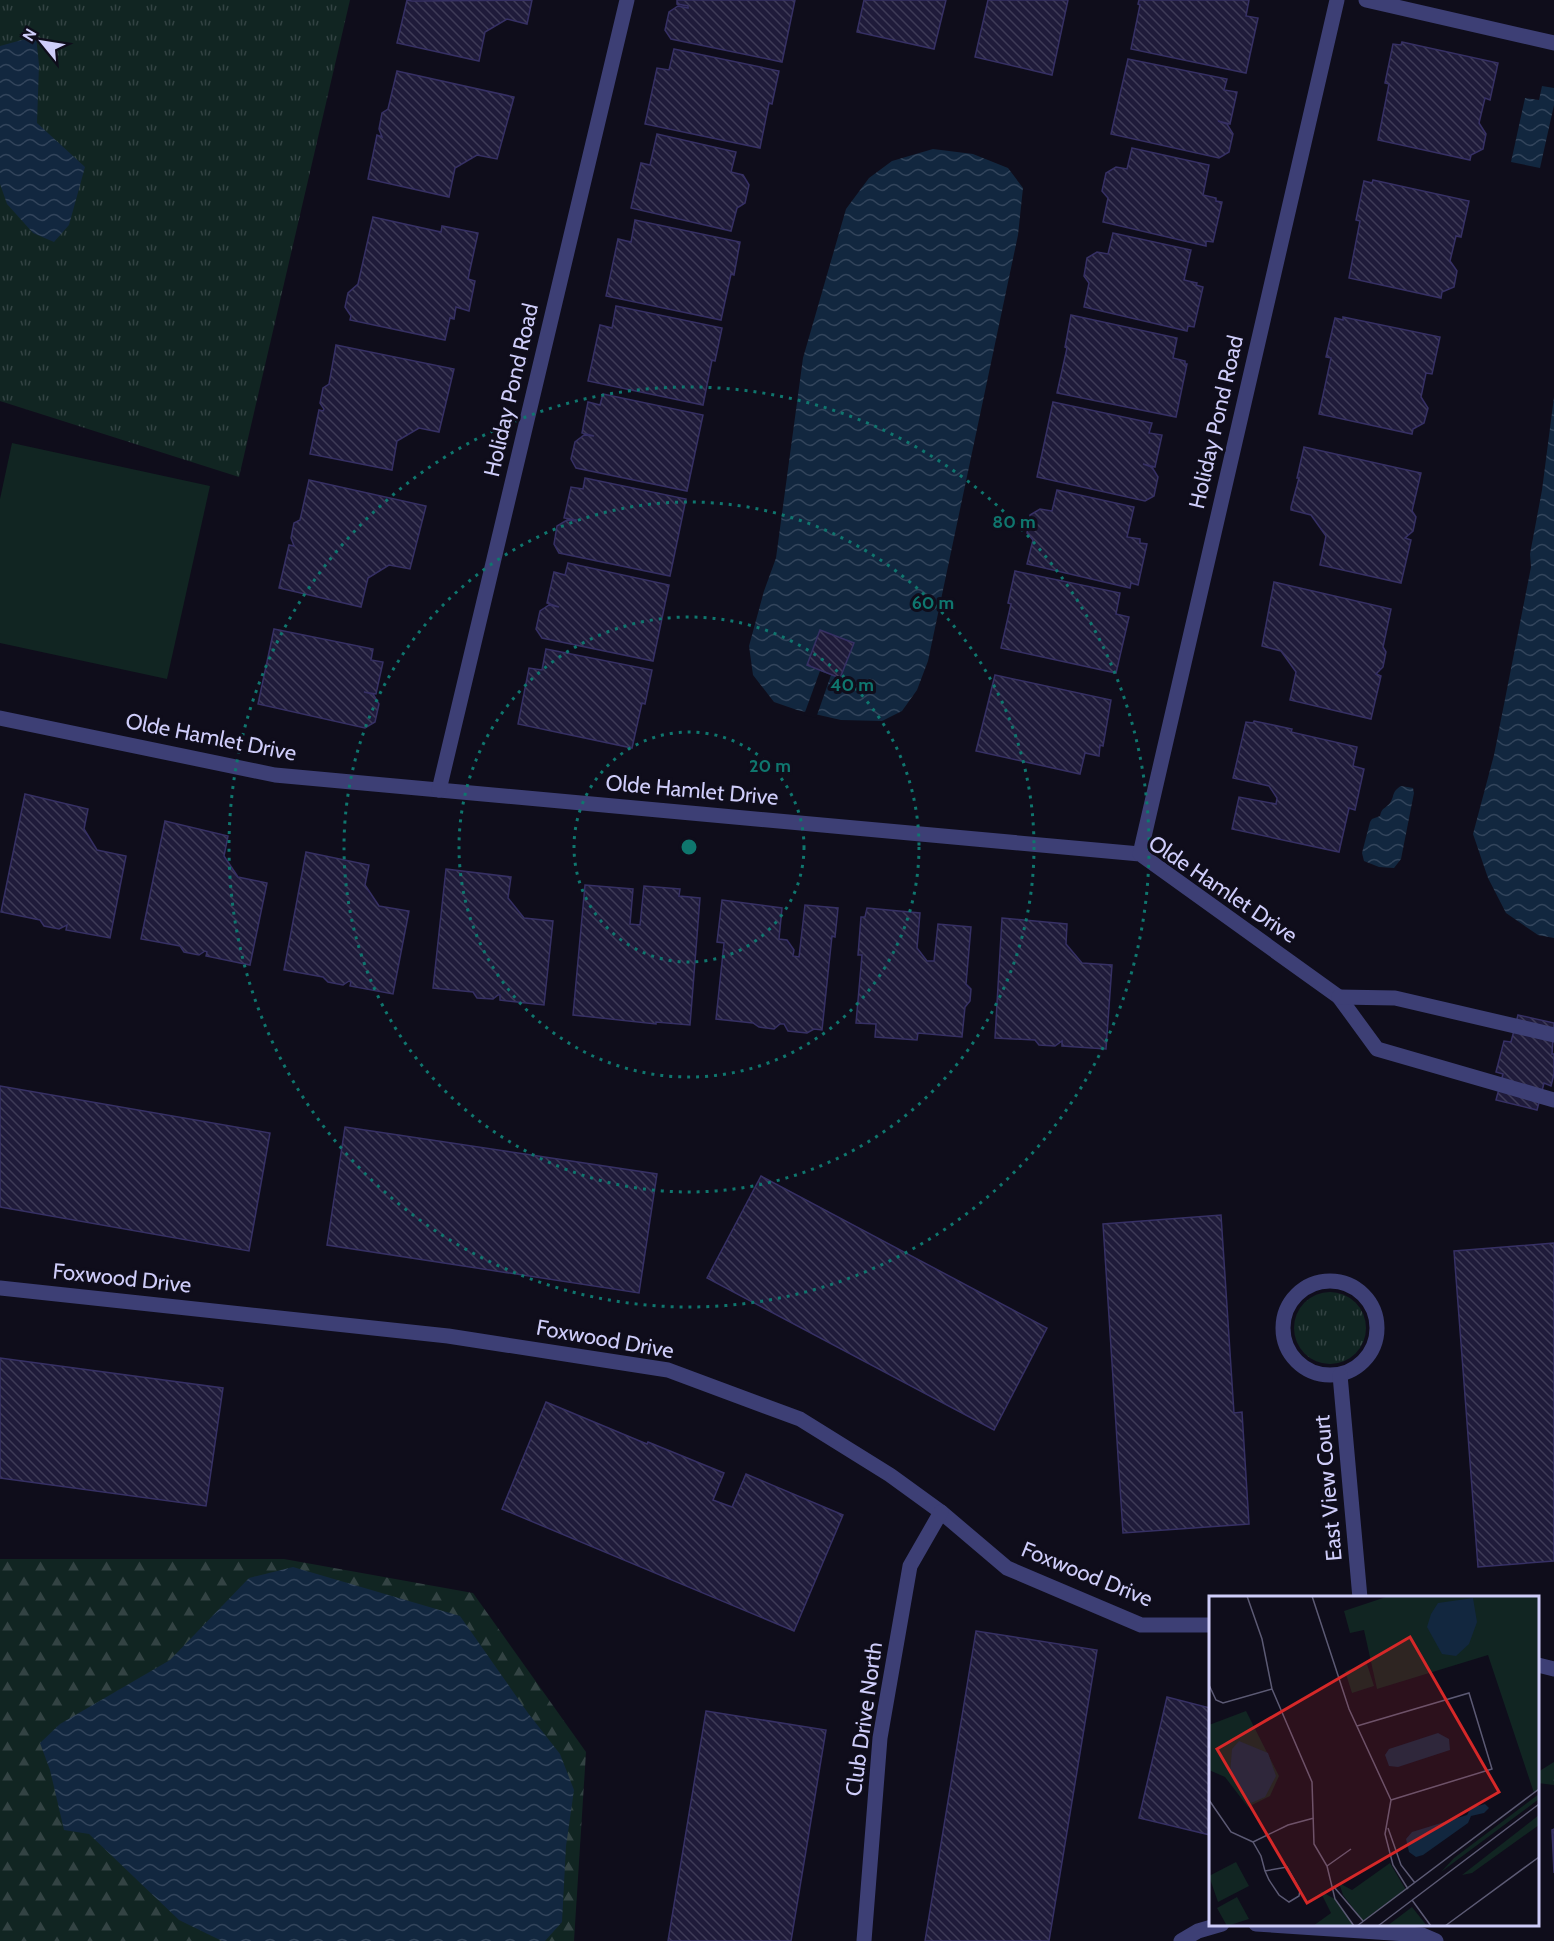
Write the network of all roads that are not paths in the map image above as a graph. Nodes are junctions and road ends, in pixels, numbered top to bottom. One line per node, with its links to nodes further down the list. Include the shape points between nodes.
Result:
1 (627, 0): 6 (street, Holiday Pond Road)
2 (1337, 0): 7 (street, Holiday Pond Road)
3 (1366, 0): 4 (street)
4 (1554, 43)
5 (0, 718): 6 (street, Olde Hamlet Drive, via 275,775)
6 (439, 790): 7 (street, Olde Hamlet Drive)
7 (1140, 854): 8 (street, Olde Hamlet Drive)
8 (1339, 997): 9 (street, via 1395,998); 10 (street, Olde Hamlet Drive, via 1377,1049)
9 (1554, 1035)
10 (1554, 1100)
11 (0, 1288): 13 (street, Foxwood Drive, via 448,1335 668,1370 800,1419)
12 (1340, 1375): 12 (street, via 1368,1358 1378,1326 1374,1310 1353,1286 1321,1282 1295,1296 1287,1308 1284,1338 1289,1352 1311,1372); 14 (street, East View Court)
13 (941, 1512): 15 (street, Foxwood Drive, via 1007,1568 1141,1625); 18 (street, Club Drive North, via 910,1566 880,1738)
14 (1360, 1596)
15 (1209, 1625)
16 (1215, 1926): 19 (street)
17 (1286, 1926): 20 (street, via 1422,1935)
18 (864, 1941)
19 (1182, 1941)
20 (1436, 1941)

